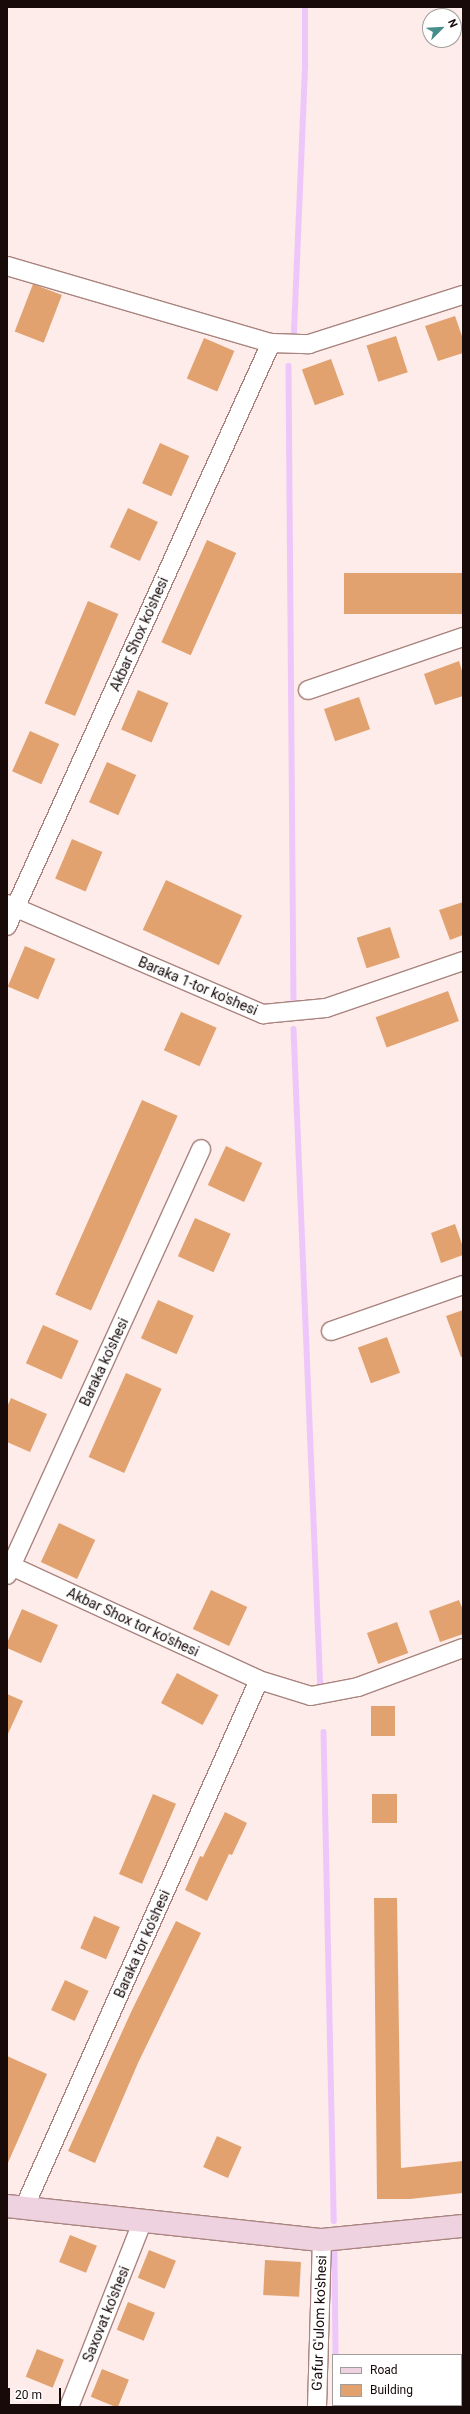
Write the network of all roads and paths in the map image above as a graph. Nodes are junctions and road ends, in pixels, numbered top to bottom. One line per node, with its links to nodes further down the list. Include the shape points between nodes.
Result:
1 (7, 266): 3 (street)
2 (463, 295): 3 (street, via 309,344)
3 (271, 343): 6 (street, Akbar Shox ko'shesi)
4 (463, 637): 5 (street)
5 (308, 690)
6 (11, 906): 7 (street, Akbar Shox ko'shesi); 8 (street, Baraka 1-tor ko'shesi, via 263,1014 326,1008)
7 (7, 926)
8 (463, 961)
9 (201, 1150): 12 (street, Baraka ko'shesi)
10 (463, 1285): 11 (street)
11 (331, 1331)
12 (8, 1568): 14 (street, Akbar Shox tor ko'shesi)
13 (463, 1648): 14 (street, Akbar Shox tor ko'shesi, via 358,1687 311,1696)
14 (259, 1680): 15 (street, Baraka tor ko'shesi)
15 (16, 2207): 16 (street)
16 (143, 2220): 18 (street); 19 (street, Saxovat ko'shesi)
17 (463, 2226): 18 (street)
18 (322, 2240): 20 (street, G'afur G'ulom ko'shesi)
19 (69, 2407)
20 (317, 2407)

